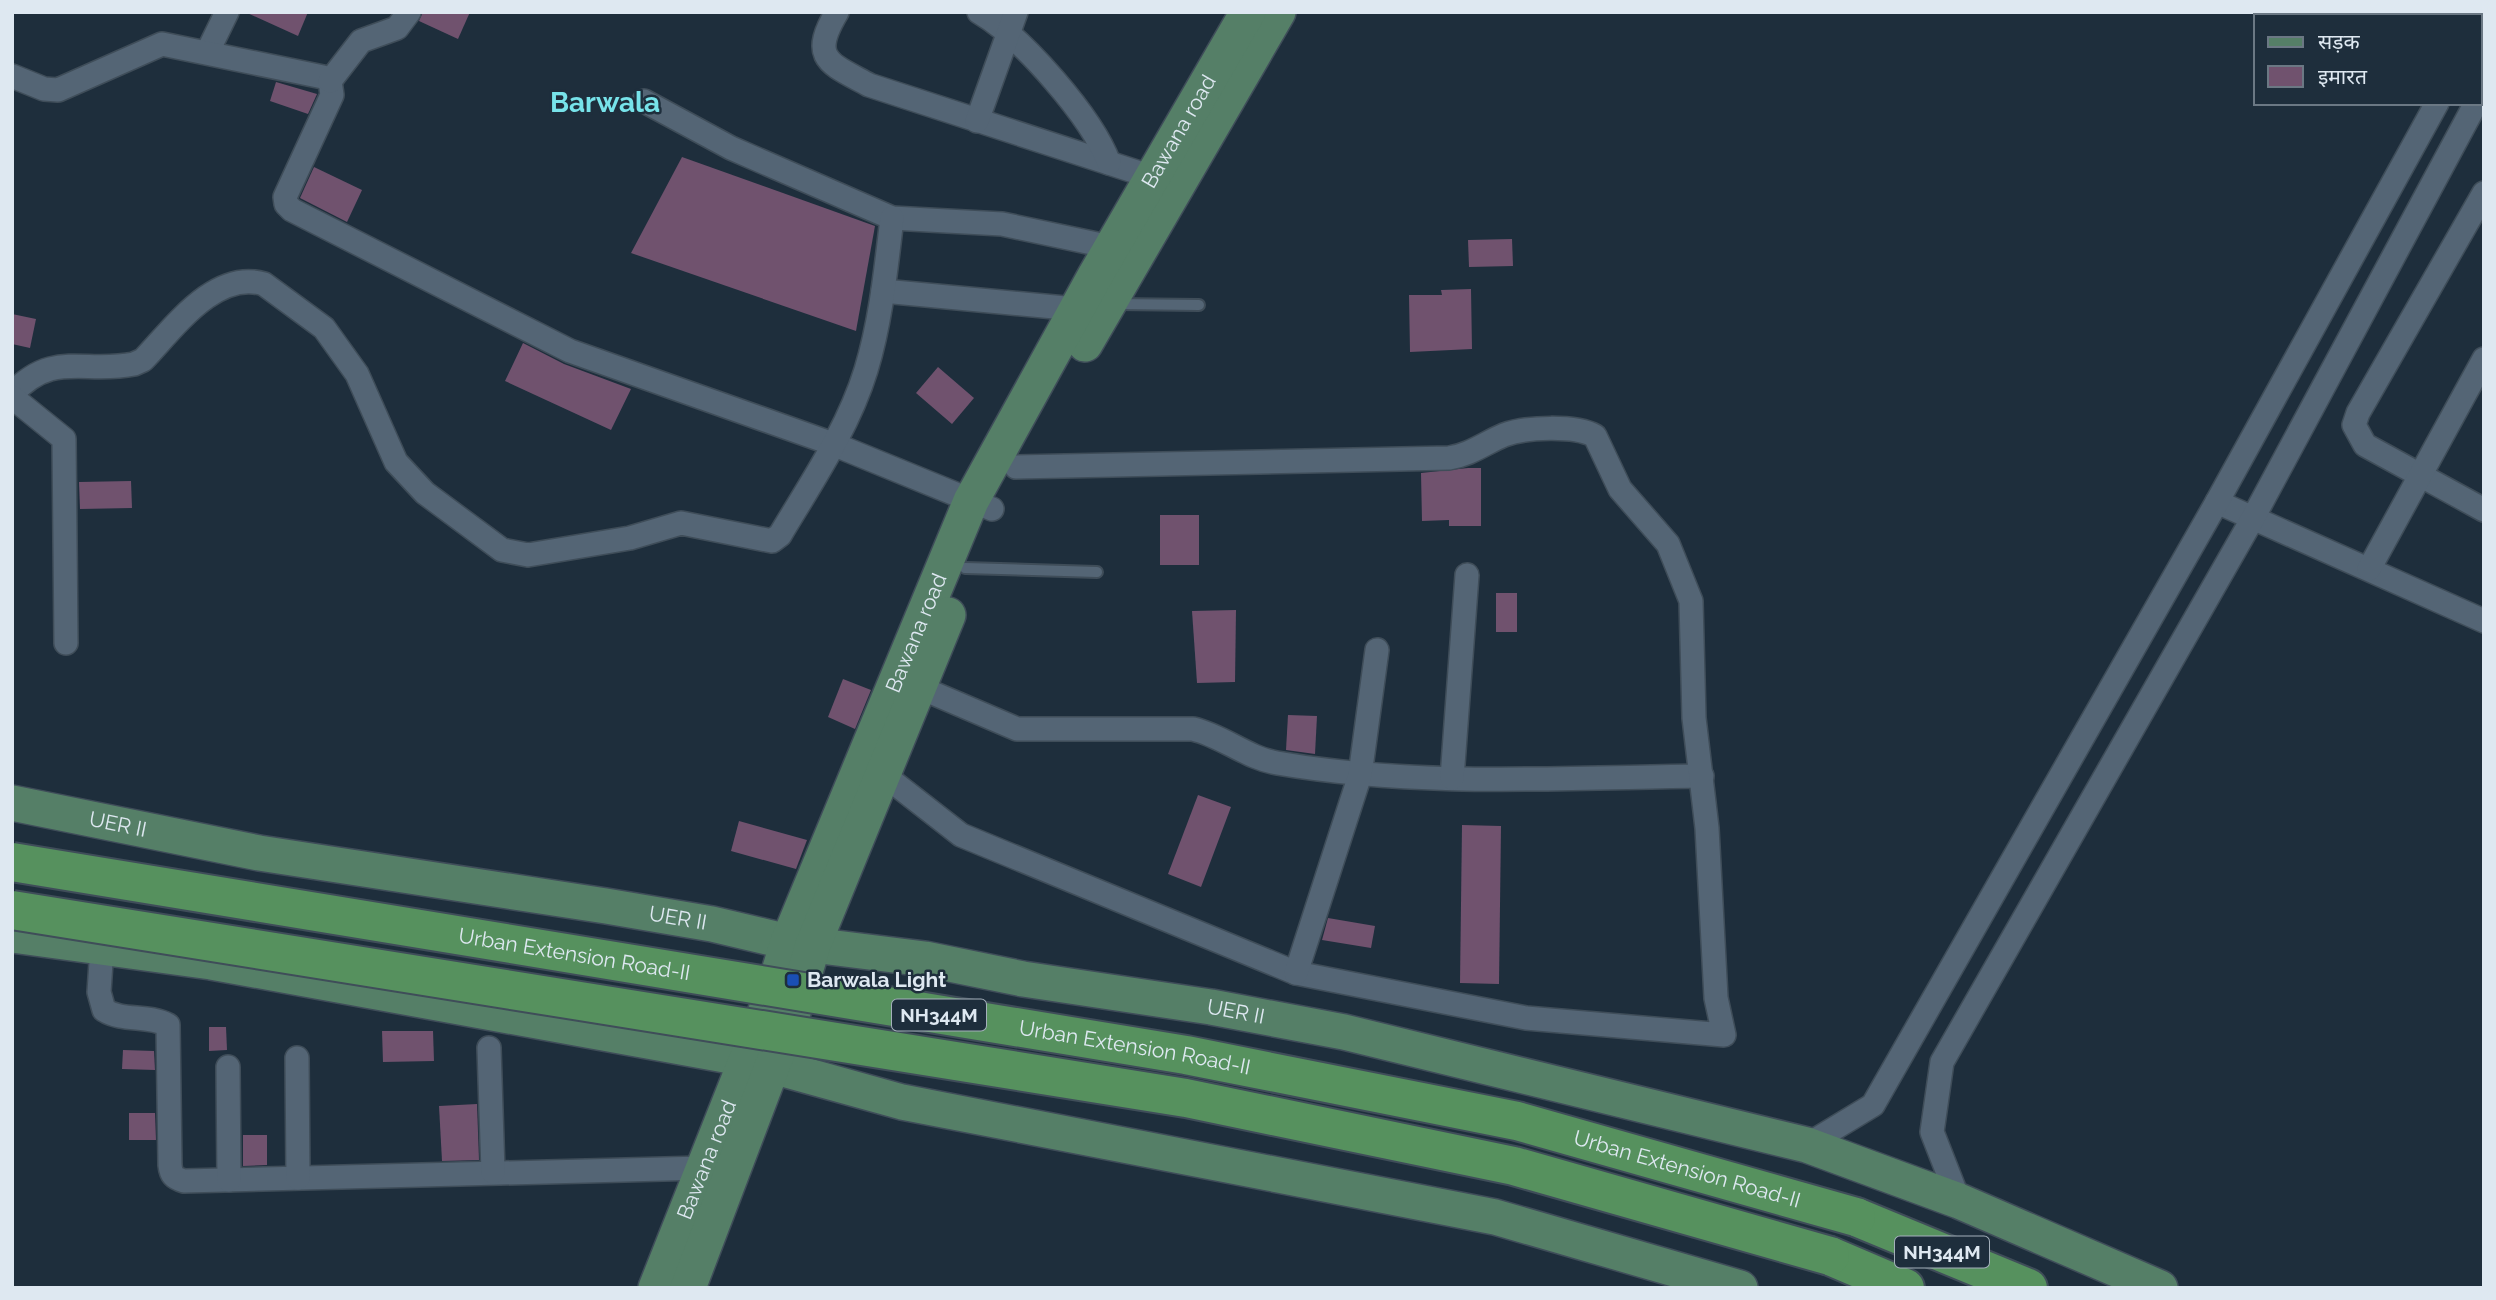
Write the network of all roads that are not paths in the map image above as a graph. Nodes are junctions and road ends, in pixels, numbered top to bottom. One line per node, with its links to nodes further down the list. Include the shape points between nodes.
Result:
1 (226, 12): 8 (street)
2 (409, 12): 10 (street, via 397,28 361,41)
3 (837, 12): 14 (street, via 822,44 831,65 885,92)
4 (979, 12): 7 (street)
5 (1248, 12): 16 (main road, Bawana road)
6 (1278, 12): 22 (main road, Bawana road)
7 (1013, 22): 14 (street); 15 (street, via 1095,131)
8 (208, 51): 9 (street, via 162,44 51,91); 10 (street)
9 (12, 76)
10 (330, 80): 25 (street, via 332,95 285,197 292,210 570,351)
11 (644, 101): 18 (street, via 731,148)
12 (2436, 105): 28 (street)
13 (2479, 105): 31 (street)
14 (977, 121): 15 (street)
15 (1109, 163): 16 (street)
16 (1152, 177): 19 (main road, Bawana road)
17 (2484, 192): 27 (street, via 2354,425 2365,444)
18 (892, 218): 19 (street, via 1002,224); 20 (street)
19 (1111, 247): 22 (main road, Bawana road)
20 (883, 291): 22 (street); 25 (street, via 866,373)
21 (1199, 305): 22 (lane)
22 (1092, 306): 26 (main road, Bawana road); 29 (main road, Bawana road)
23 (2484, 359): 27 (street)
24 (12, 396): 25 (street, via 35,373 52,367 134,364 208,296 241,282 264,284 324,328 357,374 396,462 425,493 502,550 528,555 630,538 681,523 772,541 780,535); 37 (street, via 64,439)
25 (833, 444): 29 (street)
26 (1016, 467): 29 (main road, Bawana road); 42 (street, via 1450,458 1469,454 1507,434 1585,430 1602,446 1620,489 1668,544 1687,586 1694,620 1695,718)
27 (2421, 478): 30 (street); 33 (street)
28 (2217, 502): 31 (street); 55 (street, via 1873,1105)
29 (981, 505): 32 (main road, Bawana road); 48 (main road, Bawana road)
30 (2484, 510)
31 (2253, 518): 33 (street); 60 (street, via 1942,1062 1932,1132)
32 (965, 568): 34 (lane); 39 (main road, Bawana road)
33 (2369, 569): 36 (street)
34 (1097, 572)
35 (1467, 575): 43 (street)
36 (2484, 621)
37 (66, 643)
38 (1377, 650): 41 (street)
39 (921, 688): 40 (main road, Bawana road); 41 (street, via 1017,729 1193,729 1273,763)
40 (884, 775): 48 (main road, Bawana road); 50 (street, via 961,835)
41 (1360, 775): 43 (street); 50 (street)
42 (1702, 776): 43 (street); 50 (street, via 1716,998 1724,1034 1526,1018)
43 (1452, 778)
44 (12, 803): 48 (main road, UER II, via 259,853 686,920)
45 (12, 862): 65 (highway, Urban Extension Road-II / NH344M, bridge, via 1186,1055 1517,1121 1856,1217)
46 (12, 910): 64 (highway, Urban Extension Road-II / NH344M, bridge, via 1186,1098 1514,1166 1830,1256)
47 (12, 935): 49 (main road)
48 (801, 944): 53 (main road, Bawana road, via 794,1009); 55 (main road, UER II, via 925,959 1344,1032)
49 (102, 947): 53 (main road, via 225,965); 59 (street, via 99,992 104,1010 112,1015 158,1019 168,1025 171,1173 184,1181)
50 (1296, 973)
51 (489, 1048): 57 (street)
52 (297, 1058): 58 (street)
53 (759, 1063): 56 (main road, Bawana road); 62 (main road, Bawana road); 63 (main road, via 902,1102 1495,1217)
54 (228, 1068): 59 (street)
55 (1807, 1145): 60 (main road, UER II)
56 (703, 1168): 57 (street); 61 (main road, Bawana road)
57 (494, 1172): 58 (street)
58 (298, 1178): 59 (street)
59 (229, 1180)
60 (1959, 1201): 66 (main road, UER II)
61 (656, 1288)
62 (688, 1288)
63 (1740, 1288)
64 (1905, 1288)
65 (2028, 1288)
66 (2160, 1288)

